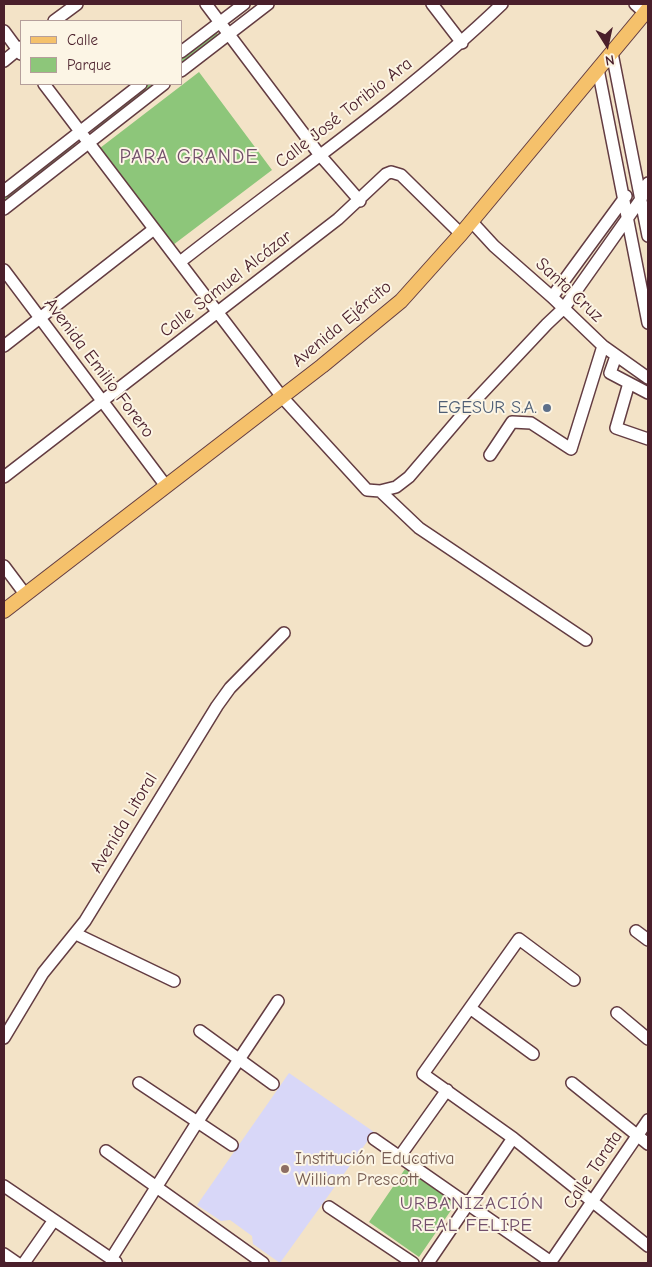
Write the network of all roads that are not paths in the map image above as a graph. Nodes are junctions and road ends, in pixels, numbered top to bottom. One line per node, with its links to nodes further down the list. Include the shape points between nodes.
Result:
1 (77, 4): 8 (street)
2 (206, 4): 9 (street)
3 (244, 4): 9 (street)
4 (268, 4): 11 (street)
5 (432, 4): 12 (street)
6 (502, 4): 12 (street, Calle José Toribio Ara)
7 (643, 8): 15 (main road, Avenida Ejército)
8 (55, 20)
9 (220, 22): 11 (street); 14 (street)
10 (4, 31): 13 (street)
11 (229, 34): 18 (street); 24 (street)
12 (462, 43): 24 (street, Calle José Toribio Ara)
13 (20, 50): 16 (street)
14 (182, 51)
15 (612, 53): 17 (main road, Avenida Ejército); 25 (street)
16 (4, 61)
17 (598, 69): 27 (street); 32 (main road, Avenida Ejército)
18 (182, 70)
19 (45, 85): 22 (street)
20 (140, 85): 22 (street)
21 (163, 85): 23 (street)
22 (80, 131): 23 (street); 26 (street)
23 (88, 142): 30 (street); 33 (street)
24 (319, 154): 29 (street); 36 (street, Calle José Toribio Ara)
25 (645, 181): 27 (street); 28 (street)
26 (4, 191)
27 (624, 198): 31 (street); 39 (street)
28 (641, 199): 31 (street); 35 (street)
29 (360, 201): 34 (street, Calle Samuel Alcázar, via 386,174 396,172); 41 (street, Calle Samuel Alcázar)
30 (4, 209)
31 (627, 216): 38 (street); 40 (street)
32 (471, 222): 34 (main road, Avenida Ejército); 39 (street, Santa Cruz)
33 (154, 229): 36 (street); 42 (street)
34 (461, 234): 50 (main road, Avenida Ejército, via 401,301)
35 (648, 236)
36 (180, 262): 41 (street)
37 (4, 270): 42 (street, Avenida Emilio Forero)
38 (645, 292): 43 (street)
39 (552, 297): 40 (street, Santa Cruz)
40 (564, 308): 45 (street, Santa Cruz); 56 (street, via 468,408 409,477 396,487)
41 (219, 313): 50 (street); 51 (street, Calle Samuel Alcázar)
42 (40, 318): 44 (street); 51 (street, Avenida Emilio Forero)
43 (648, 324)
44 (4, 346)
45 (603, 346): 46 (street, Santa Cruz); 53 (street, via 571,449 531,423 512,422)
46 (616, 356): 47 (street, Santa Cruz); 48 (street, via 610,372)
47 (648, 378)
48 (629, 383): 49 (street); 52 (street, via 616,428)
49 (648, 393)
50 (282, 397): 55 (main road, Avenida Ejército); 56 (street, via 367,490)
51 (102, 401): 54 (street, Calle Samuel Alcázar); 55 (street, Avenida Emilio Forero)
52 (648, 439)
53 (490, 455)
54 (4, 477)
55 (166, 486): 58 (main road, Avenida Ejército)
56 (380, 491): 61 (street, via 419,528)
57 (4, 566): 58 (street)
58 (25, 594): 59 (main road, Avenida Ejército)
59 (4, 611)
60 (284, 633): 63 (street, Avenida Litoral, via 230,688 217,706)
61 (586, 640)
62 (636, 930): 64 (street)
63 (76, 934): 66 (street); 71 (street, Avenida Litoral, via 43,973)
64 (648, 940)
65 (574, 980): 68 (street, via 518,939)
66 (174, 981)
67 (278, 1001): 74 (street)
68 (470, 1008): 73 (street); 78 (street, via 423,1074)
69 (617, 1013): 72 (street)
70 (200, 1031): 74 (street)
71 (4, 1038)
72 (648, 1039)
73 (534, 1054)
74 (239, 1060): 76 (street); 80 (street)
75 (139, 1082): 80 (street)
76 (273, 1084)
77 (572, 1084): 81 (street)
78 (447, 1090): 82 (street); 87 (street)
79 (648, 1120): 81 (street, Calle Tarata)
80 (198, 1121): 85 (street); 89 (street)
81 (637, 1136): 84 (street); 90 (street, Calle Tarata)
82 (513, 1138): 90 (street); 91 (street)
83 (374, 1139): 87 (street)
84 (648, 1144)
85 (232, 1145)
86 (106, 1151): 89 (street)
87 (400, 1156): 91 (street)
88 (4, 1186): 93 (street)
89 (157, 1187): 96 (street); 100 (street)
90 (593, 1202): 94 (street); 97 (street, Calle Tarata)
91 (469, 1203): 97 (street); 102 (street)
92 (329, 1207): 101 (street)
93 (54, 1220): 96 (street); 99 (street)
94 (648, 1246)
95 (4, 1254): 98 (street)
96 (115, 1261)
97 (551, 1262)
98 (17, 1263)
99 (24, 1263)
100 (263, 1263)
101 (413, 1263)
102 (428, 1263)

